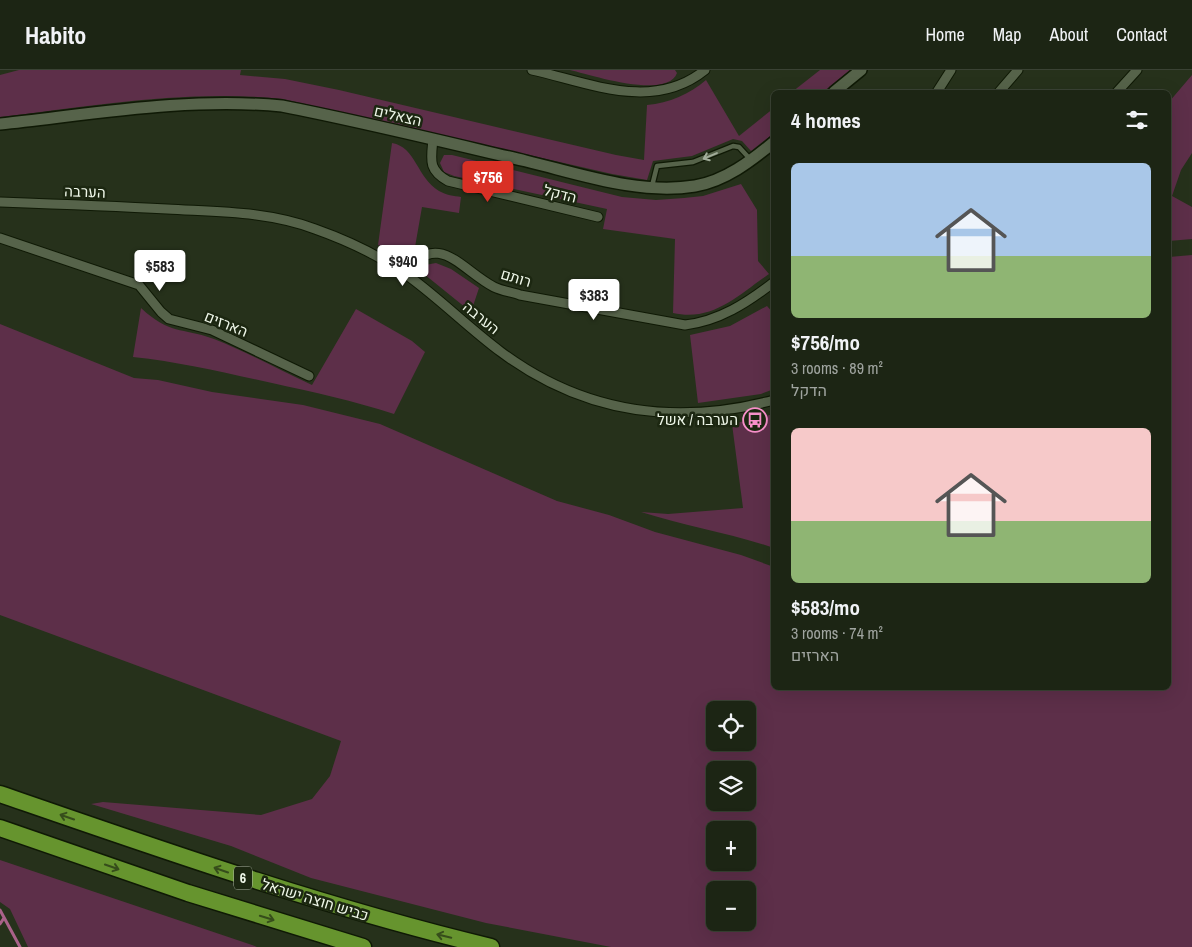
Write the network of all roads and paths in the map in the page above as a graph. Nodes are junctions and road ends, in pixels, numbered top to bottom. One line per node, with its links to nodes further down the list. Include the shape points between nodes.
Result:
1 (532, 70): 8 (street, via 641,93 661,92)
2 (687, 70): 8 (street)
3 (705, 70): 8 (street)
4 (861, 70): 9 (street)
5 (951, 70): 10 (street)
6 (1018, 70): 11 (street)
7 (1137, 70): 12 (street)
8 (694, 78)
9 (836, 90)
10 (938, 90)
11 (1001, 90)
12 (1119, 90)
13 (0, 124): 14 (street, הצאלים, via 176,104 239,101 282,106)
14 (432, 139): 17 (street, הצאלים, via 611,181); 19 (street, הדקל, via 432,168 448,181)
15 (771, 144): 16 (street, הצאלים)
16 (751, 160): 17 (street, הצאלים, via 716,180 696,186); 17 (lane, one-way to 17, via 739,147 733,146 693,162 663,164 655,171)
17 (652, 187)
18 (0, 202): 21 (street, הערבה, via 240,212 312,227 347,240)
19 (598, 217)
20 (0, 238): 23 (street, הארזים, via 139,285 169,318 212,330)
21 (404, 274): 22 (street, רותם, via 419,256 447,255 494,287 520,295 685,325 721,316); 24 (street, הערבה, via 502,353 556,386 588,398 616,407 671,414 708,412)
22 (771, 284)
23 (309, 376)
24 (771, 401)
25 (0, 794): 28 (highway, כביש חוצה ישראל / 6, one-way to 25, via 375,918 252,881)
26 (0, 828): 27 (highway, כביש חוצה ישראל / 6, one-way to 27, via 197,896)
27 (363, 947)
28 (491, 947)

